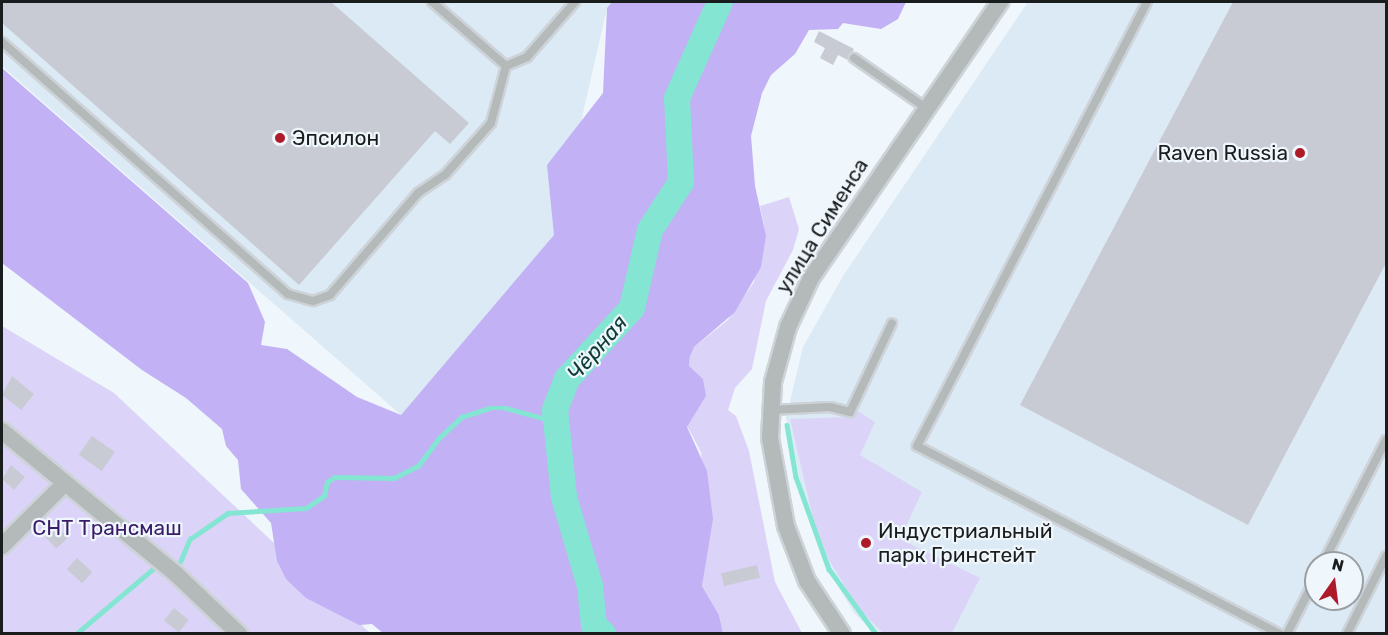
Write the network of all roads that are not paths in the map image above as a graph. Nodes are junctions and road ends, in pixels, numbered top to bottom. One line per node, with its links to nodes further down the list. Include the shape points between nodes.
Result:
1 (432, 2): 7 (lane)
2 (575, 2): 7 (lane, via 527,57)
3 (1000, 2): 8 (street, улица Сименса)
4 (1147, 2): 20 (lane, via 917,446)
5 (2, 42): 7 (lane, via 288,294 313,301 330,295 418,193 446,175 491,123)
6 (854, 58): 8 (lane)
7 (506, 66)
8 (926, 108): 10 (street, улица Сименса, via 811,278 788,327)
9 (892, 323): 10 (lane, via 850,412 830,407)
10 (771, 410): 19 (street, улица Сименса, via 773,466 786,526 807,581)
11 (2, 431): 13 (street)
12 (1386, 440): 15 (lane)
13 (65, 483): 14 (street); 18 (street, via 177,575)
14 (2, 546)
15 (1329, 551)
16 (1386, 556): 22 (lane)
17 (1304, 600): 21 (lane)
18 (239, 633)
19 (842, 633)
20 (1280, 633)
21 (1287, 633)
22 (1347, 633)

